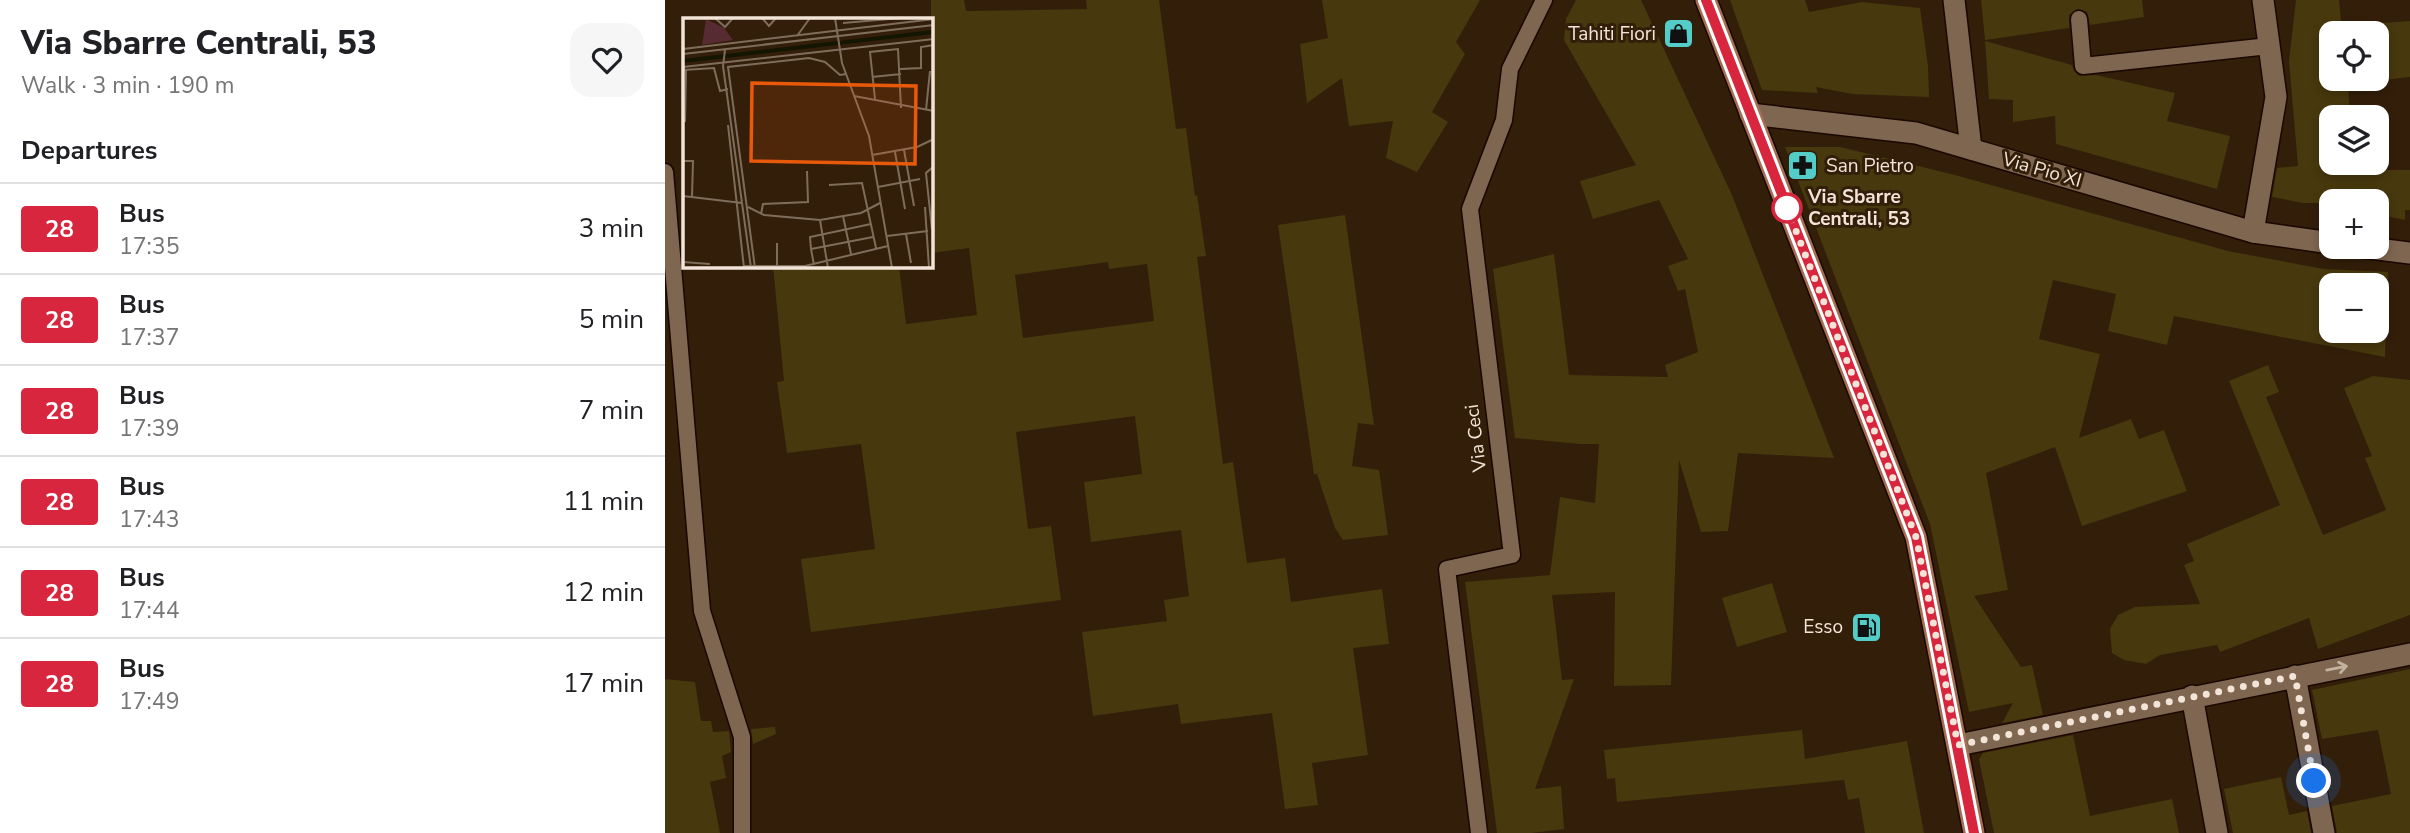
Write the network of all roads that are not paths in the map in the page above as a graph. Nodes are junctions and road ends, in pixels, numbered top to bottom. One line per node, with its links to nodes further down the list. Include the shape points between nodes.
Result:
1 (1544, 0): 19 (lane, Via Ceci, via 1510,69 1504,120 1470,209 1512,555 1447,569)
2 (1706, 0): 7 (street)
3 (1954, 0): 8 (street)
4 (2263, 0): 6 (street)
5 (2079, 19): 6 (lane, via 2083,66)
6 (2269, 46): 10 (street, via 2276,97)
7 (1751, 114): 8 (street, Via Pio XI, via 1916,133); 17 (street, via 1916,537)
8 (1971, 149): 10 (street, Via Pio XI)
9 (665, 172): 18 (lane, via 702,611 742,737)
10 (2253, 232): 11 (street, Via Pio XI)
11 (2319, 241)
12 (2389, 250): 13 (street)
13 (2410, 253)
14 (2410, 654): 15 (street, one-way to 14)
15 (2295, 676): 16 (street); 22 (street)
16 (2192, 696): 17 (street); 21 (street)
17 (1958, 745): 20 (street)
18 (742, 833)
19 (1479, 833)
20 (1974, 833)
21 (2217, 833)
22 (2324, 833)

